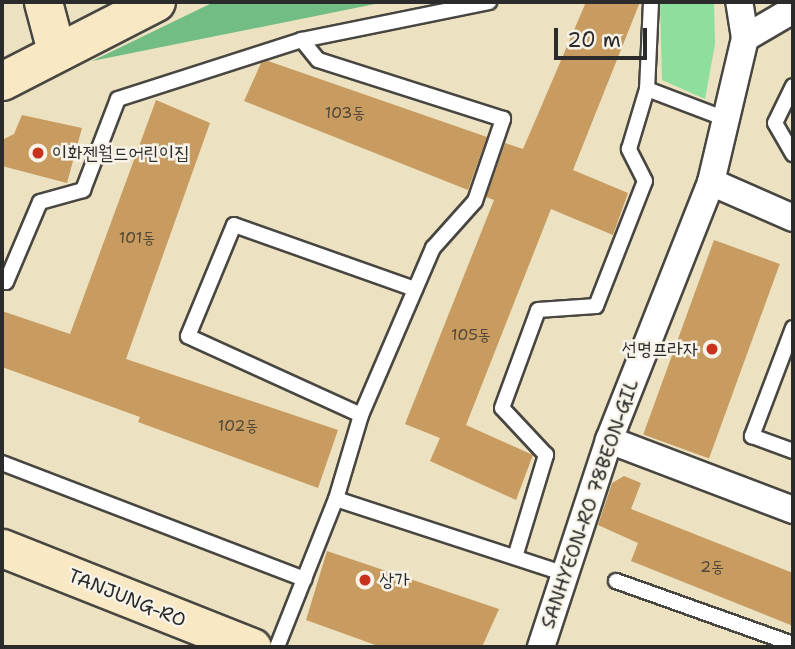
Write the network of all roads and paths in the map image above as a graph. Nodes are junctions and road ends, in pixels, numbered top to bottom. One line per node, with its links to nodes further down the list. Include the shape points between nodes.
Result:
1 (43, 2): 9 (main road)
2 (156, 2): 9 (main road)
3 (489, 2): 8 (lane)
4 (650, 2): 12 (lane)
5 (739, 2): 7 (street, SANHYEON-RO 78BEON-GIL)
6 (793, 10): 7 (street)
7 (745, 38): 13 (street, SANHYEON-RO 78BEON-GIL)
8 (302, 40): 17 (lane, via 118,99 83,190 40,202 6,282); 18 (lane, via 318,60 503,119 475,201 433,248)
9 (55, 51): 10 (main road)
10 (2, 81)
11 (793, 86): 14 (lane, via 775,124)
12 (648, 89): 13 (lane); 27 (lane, via 629,149 645,181 596,306 538,310 502,408 546,455)
13 (726, 119): 15 (street, SANHYEON-RO 78BEON-GIL)
14 (793, 153)
15 (711, 182): 16 (street); 21 (street, SANHYEON-RO 78BEON-GIL)
16 (793, 218)
17 (2, 281)
18 (415, 289): 20 (lane); 20 (lane, via 234,225 188,336)
19 (793, 328): 22 (lane, via 752,436)
20 (361, 415): 24 (lane)
21 (609, 440): 25 (street); 28 (street, SANHYEON-RO 78BEON-GIL)
22 (793, 451)
23 (2, 463): 29 (lane)
24 (336, 499): 27 (lane); 29 (lane)
25 (793, 510)
26 (2, 548): 32 (main road, TANJUNG-RO)
27 (515, 557): 28 (lane)
28 (565, 574): 34 (street, SANHYEON-RO 78BEON-GIL)
29 (304, 579): 33 (lane)
30 (615, 581): 31 (lane)
31 (793, 644)
32 (252, 647)
33 (277, 647)
34 (541, 647)

